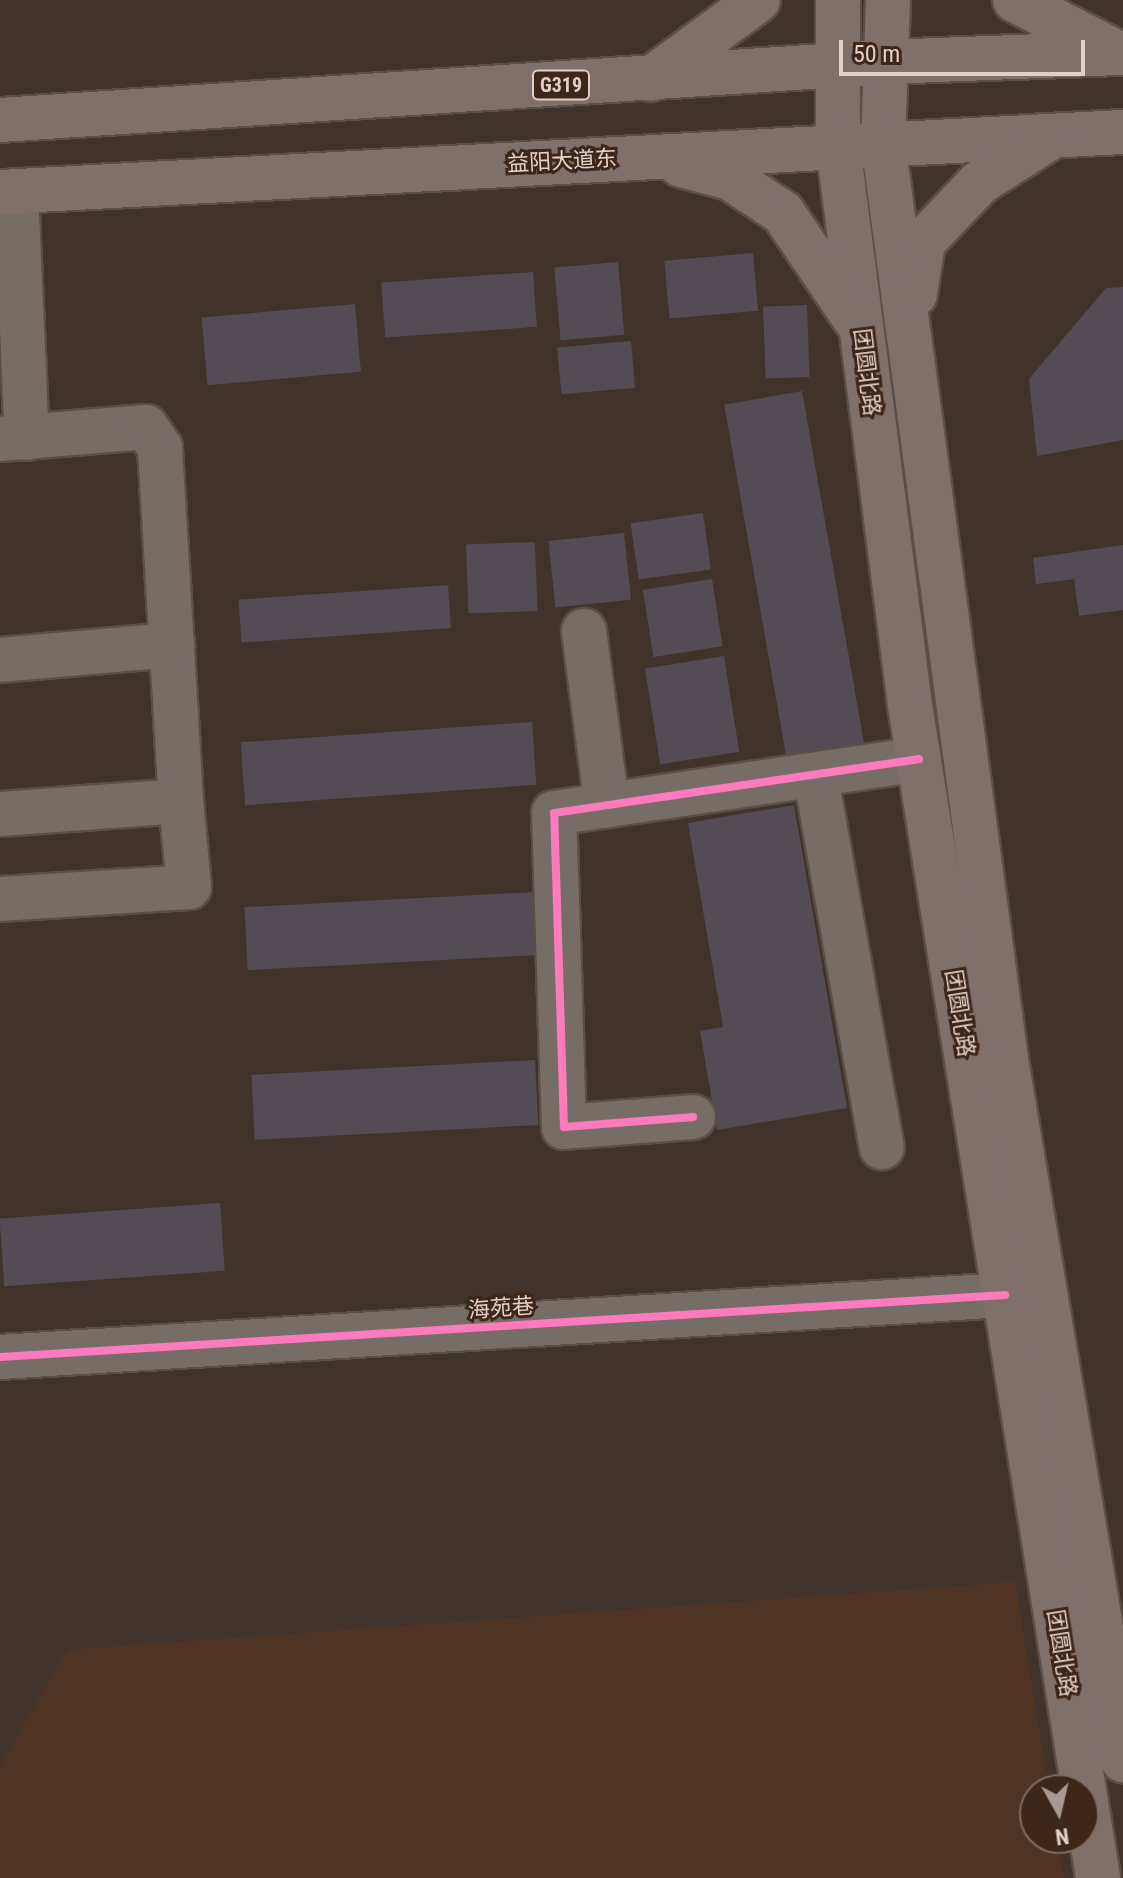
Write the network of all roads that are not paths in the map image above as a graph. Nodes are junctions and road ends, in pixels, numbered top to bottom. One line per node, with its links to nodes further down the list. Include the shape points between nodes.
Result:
1 (758, 0): 8 (main road)
2 (838, 0): 7 (main road, 团圆北路)
3 (888, 0): 6 (main road, 团圆北路)
4 (1015, 0): 5 (main road)
5 (1121, 53): 6 (main road, G319)
6 (885, 62): 7 (main road, G319); 12 (main road, 团圆北路)
7 (836, 67): 8 (main road, G319); 13 (main road, 团圆北路)
8 (651, 79): 9 (main road, G319)
9 (0, 120)
10 (1123, 132): 11 (main road, 益阳大道东)
11 (1051, 136): 12 (main road, 益阳大道东); 17 (main road, via 979,183 923,242)
12 (883, 142): 13 (main road, 益阳大道东); 17 (main road, 团圆北路)
13 (838, 146): 14 (main road, 益阳大道东); 16 (main road, 团圆北路)
14 (648, 157): 15 (main road, 益阳大道东); 16 (main road, via 730,178 783,213)
15 (8, 192): 18 (street)
16 (862, 330): 22 (main road, 团圆北路)
17 (909, 336): 32 (main road, 团圆北路, via 1006,1059)
18 (14, 438): 20 (street, via 146,427 160,448)
19 (584, 631): 25 (street)
20 (172, 645): 21 (street); 24 (street)
21 (0, 660)
22 (919, 759): 23 (street); 30 (main road, 团圆北路)
23 (816, 778): 25 (street, via 760,780); 29 (street)
24 (181, 801): 26 (street); 27 (street, via 189,887)
25 (607, 805): 28 (street, via 554,813 564,1127)
26 (0, 814)
27 (0, 899)
28 (693, 1117)
29 (882, 1147)
30 (1005, 1295): 31 (street, 海苑巷); 33 (main road, 团圆北路)
31 (0, 1357)
32 (1123, 1760)
33 (1098, 1878)

